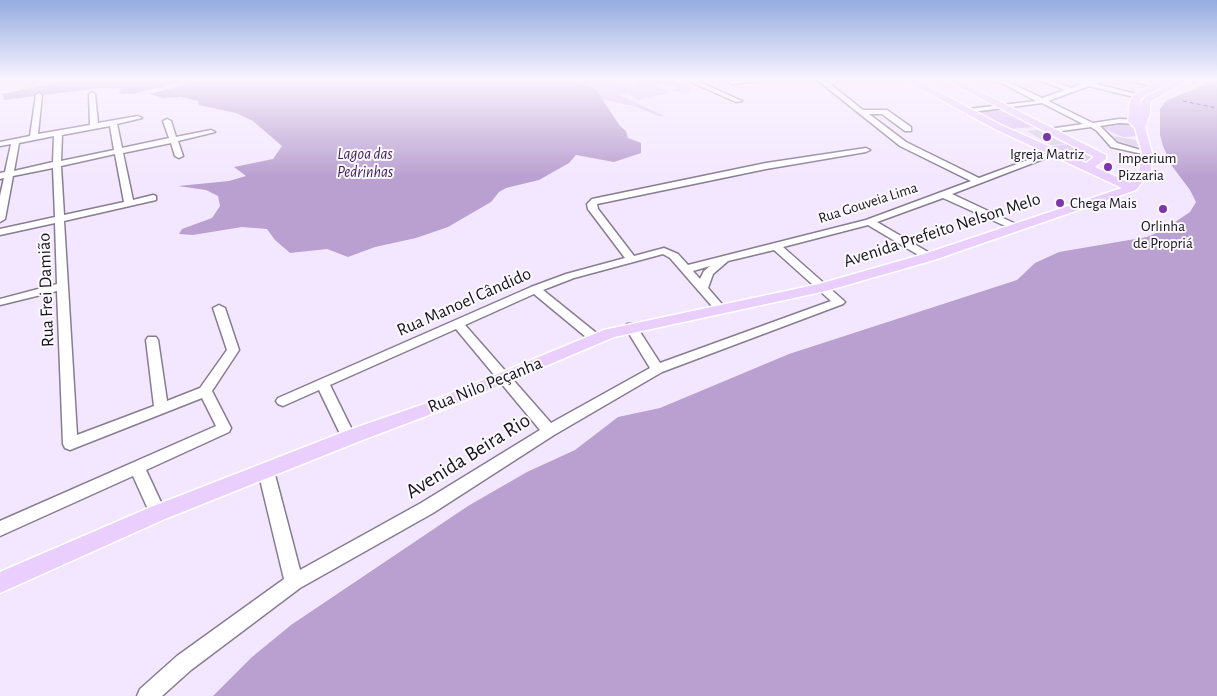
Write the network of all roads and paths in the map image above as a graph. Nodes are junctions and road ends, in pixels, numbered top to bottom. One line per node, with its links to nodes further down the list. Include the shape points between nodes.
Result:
1 (37, 111): 21 (street)
2 (93, 111): 16 (street)
3 (871, 111): 10 (street)
4 (881, 111): 19 (street, via 908,129)
5 (969, 111): 27 (main road)
6 (1008, 111): 17 (main road)
7 (1064, 111): 14 (street)
8 (1135, 111): 15 (main road)
9 (1143, 111): 15 (main road)
10 (862, 112): 19 (street)
11 (138, 118): 13 (street)
12 (167, 121): 22 (street)
13 (113, 123): 16 (street); 26 (street)
14 (1091, 124): 15 (street); 17 (street); 28 (street, via 1108,136 1114,145)
15 (1139, 124): 28 (main road)
16 (94, 127): 20 (street)
17 (1049, 131): 31 (main road, via 1102,157)
18 (211, 132): 22 (street)
19 (888, 133): 34 (street, via 902,144)
20 (58, 134): 21 (street); 30 (street, Rua Frei Damião)
21 (34, 138): 23 (street)
22 (175, 140): 26 (street); 29 (street)
23 (15, 142): 24 (street); 32 (street)
24 (0, 144)
25 (866, 150): 47 (street, via 766,166 595,201 593,209)
26 (119, 152): 30 (street); 38 (street)
27 (1055, 153): 31 (main road); 34 (street, Rua Gouveia Lima)
28 (1147, 153): 35 (main road, via 1145,171)
29 (180, 156)
30 (57, 165): 32 (street); 39 (street, Rua Frei Damião)
31 (1086, 168): 35 (main road)
32 (10, 174): 33 (street); 40 (street)
33 (0, 176)
34 (978, 180): 36 (street, Rua Gouveia Lima)
35 (1132, 188): 42 (main road, Avenida Prefeito Nelson Melo)
36 (944, 194): 41 (street, Rua Gouveia Lima); 42 (street)
37 (154, 198): 38 (street)
38 (129, 204): 39 (street)
39 (61, 218): 43 (street); 49 (street, Rua Frei Damião)
40 (0, 219)
41 (869, 222): 44 (street, Rua Gouveia Lima); 46 (street)
42 (1015, 227): 46 (main road, Avenida Prefeito Nelson Melo)
43 (0, 232)
44 (776, 246): 45 (street, Rua Gouveia Lima); 51 (street)
45 (729, 257): 48 (street, Rua Gouveia Lima); 50 (street, via 708,273)
46 (929, 257): 51 (main road, Avenida Prefeito Nelson Melo)
47 (632, 260): 48 (street, Rua Manoel Cândido, via 664,251 672,254); 52 (street, Rua Manoel Cândido)
48 (686, 269): 50 (street)
49 (62, 286): 53 (street); 65 (street, Rua Frei Damião, via 70,444)
50 (702, 288): 55 (street)
51 (821, 288): 55 (main road, Rua Nilo Peçanha); 60 (street, Avenida Beira Rio, via 839,302)
52 (535, 289): 56 (street, Rua Manoel Cândido); 58 (street)
53 (0, 302)
54 (219, 308): 63 (street, via 233,350)
55 (721, 310): 57 (main road, Rua Nilo Peçanha)
56 (458, 324): 61 (street); 62 (street, Rua Manoel Cândido)
57 (631, 327): 58 (main road, Rua Nilo Peçanha); 60 (street)
58 (596, 339): 61 (main road, Rua Nilo Peçanha)
59 (152, 340): 65 (street)
60 (657, 369): 66 (street, Avenida Beira Rio)
61 (504, 378): 66 (street); 67 (main road, Rua Nilo Peçanha)
62 (323, 384): 64 (street, Rua Manoel Cândido); 67 (street)
63 (205, 391): 65 (street); 68 (street, via 224,428)
64 (283, 401)
65 (160, 409)
66 (549, 431): 73 (street, Avenida Beira Rio, via 427,508)
67 (349, 438): 69 (main road, Rua Nilo Peçanha)
68 (137, 468): 70 (street); 71 (street)
69 (266, 471): 70 (main road, Rua Nilo Peçanha); 73 (street)
70 (158, 513): 72 (main road, Rua Nilo Peçanha)
71 (0, 529)
72 (0, 582)
73 (294, 582): 74 (street, Avenida Beira Rio, via 184,663)
74 (147, 696)

